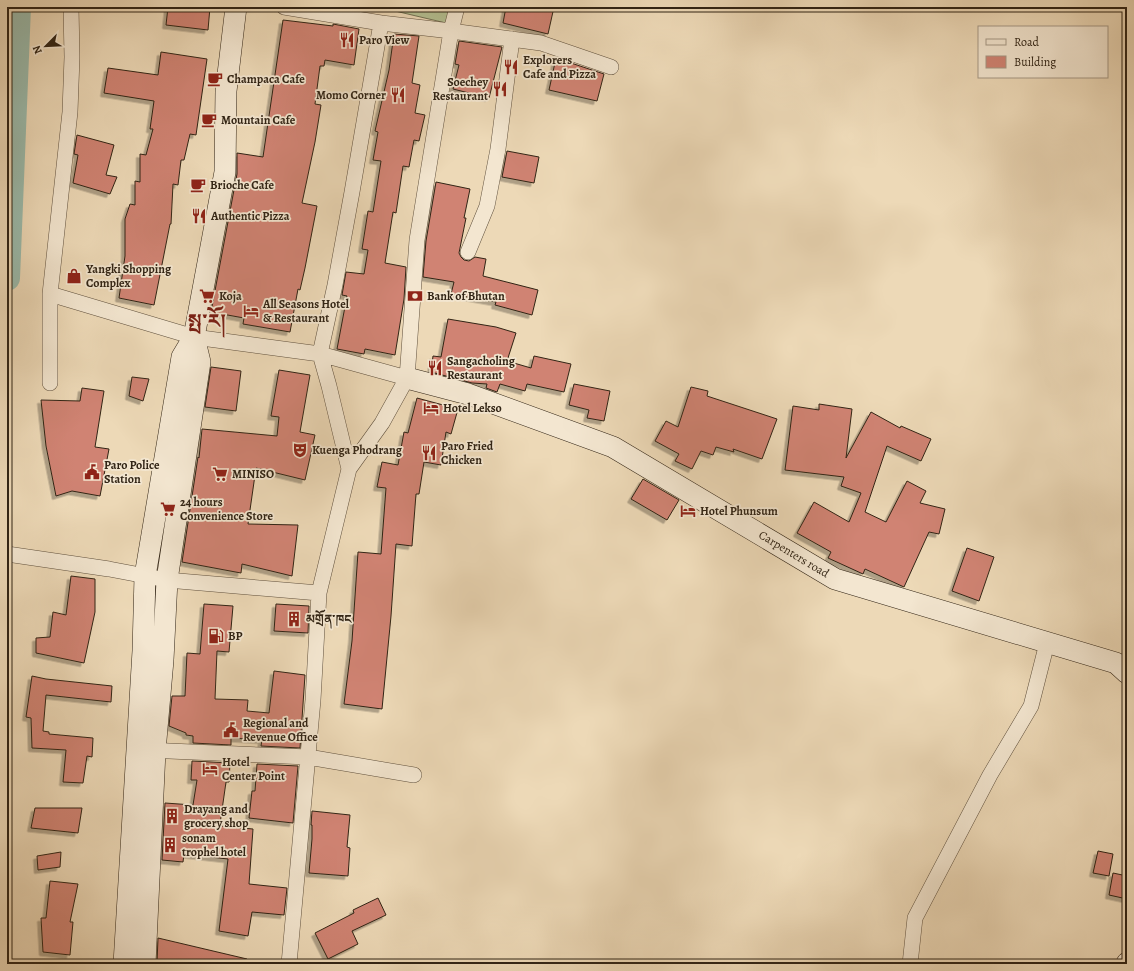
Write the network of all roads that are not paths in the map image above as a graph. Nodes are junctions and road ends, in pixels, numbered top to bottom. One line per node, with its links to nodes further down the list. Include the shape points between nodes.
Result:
1 (71, 7): 10 (street, via 70,112)
2 (236, 7): 11 (street, via 226,91 225,172)
3 (284, 7): 5 (street)
4 (457, 7): 6 (street)
5 (381, 23): 6 (street); 12 (street, via 350,208)
6 (450, 30): 7 (street); 13 (street, via 417,240)
7 (512, 39): 8 (street, via 541,43); 9 (street, via 498,148 487,206)
8 (611, 67)
9 (468, 252)
10 (50, 294): 11 (street); 14 (street)
11 (194, 337): 12 (street); 17 (street, via 182,357); 18 (street, via 200,362)
12 (320, 354): 13 (street); 15 (street)
13 (407, 378): 15 (street, via 382,423); 20 (street, Carpenters road, via 468,394 613,447 835,579)
14 (50, 383)
15 (349, 469): 19 (street)
16 (7, 554): 17 (street)
17 (144, 576): 18 (street); 22 (street)
18 (167, 580): 19 (street); 22 (street, via 163,660)
19 (319, 593): 23 (street)
20 (1047, 644): 21 (street, Carpenters road, via 1116,664); 28 (street, via 1031,706 990,776 916,918)
21 (1127, 673)
22 (146, 750): 23 (street); 25 (street); 26 (street)
23 (308, 757): 24 (street); 27 (street)
24 (414, 775)
25 (124, 964)
26 (146, 964)
27 (289, 964)
28 (910, 964)

